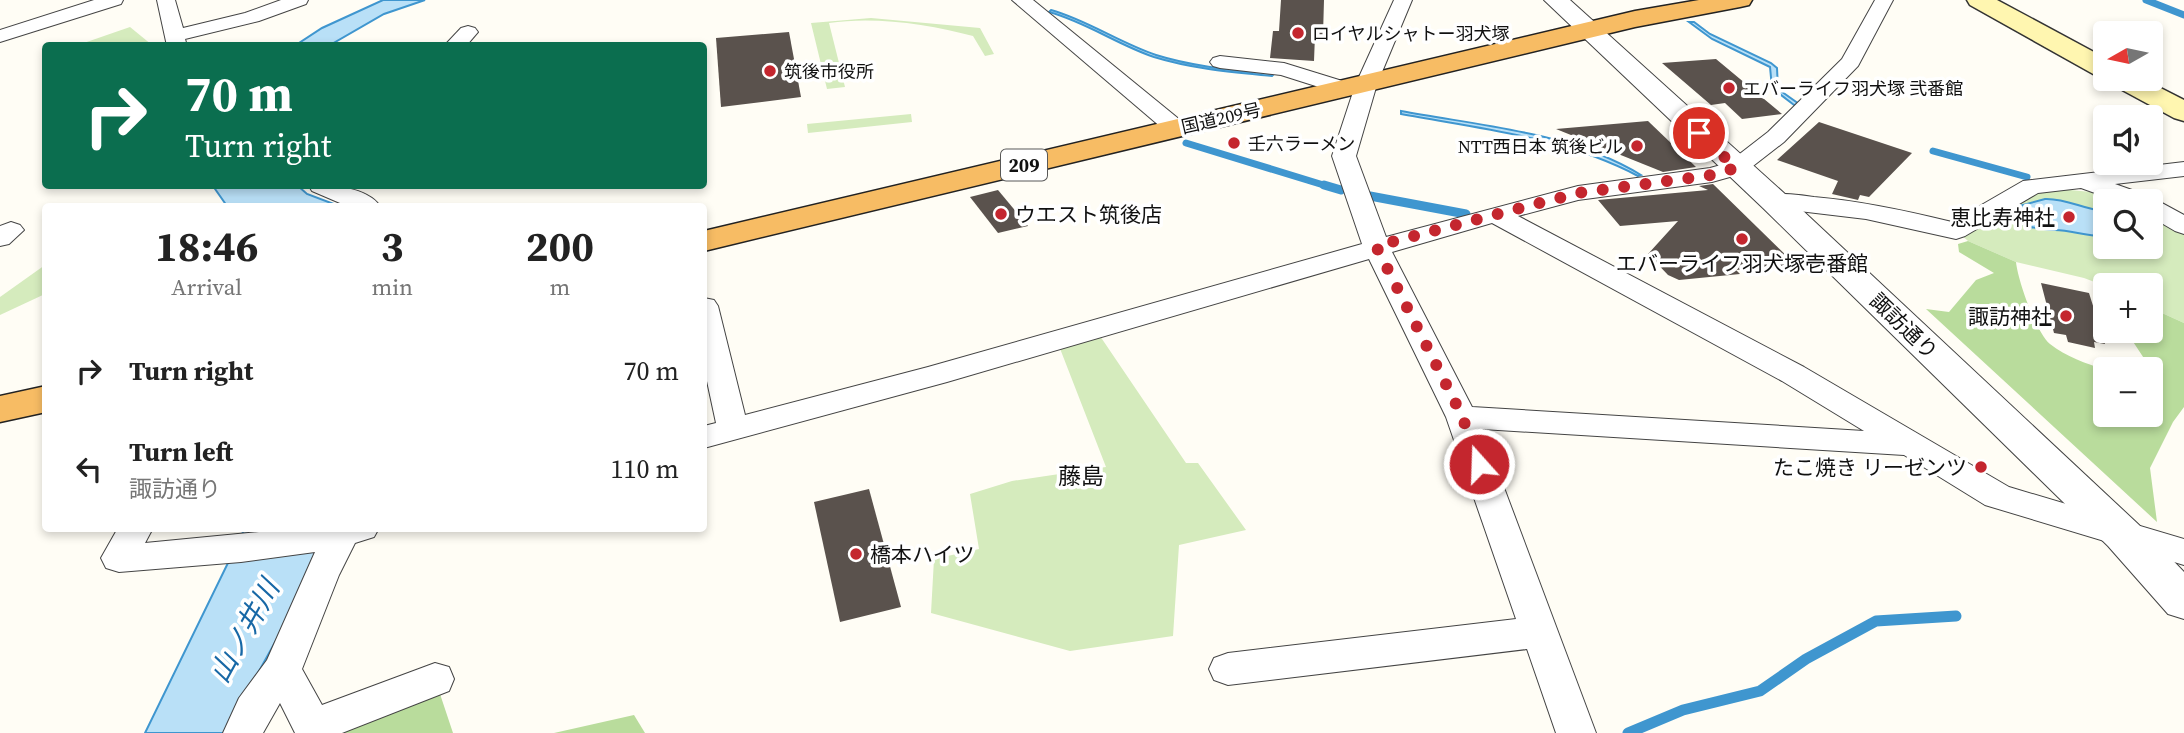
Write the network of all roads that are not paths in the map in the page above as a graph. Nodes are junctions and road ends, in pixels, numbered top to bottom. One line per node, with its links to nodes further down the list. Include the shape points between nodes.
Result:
1 (114, 0): 11 (street)
2 (166, 0): 12 (street)
3 (299, 0): 12 (street)
4 (1021, 0): 18 (street)
5 (1404, 0): 15 (street)
6 (1556, 0): 10 (street, 諏訪通り)
7 (1740, 0): 10 (highway, 国道209号 / 209)
8 (1884, 0): 19 (street, via 1851,62 1776,137)
9 (1979, 0): 14 (main road)
10 (1589, 31): 15 (highway, 国道209号 / 209); 19 (street, 諏訪通り)
11 (0, 36)
12 (176, 41)
13 (1220, 62): 15 (street, via 1284,69)
14 (2093, 62)
15 (1355, 86): 18 (highway, 国道209号 / 209); 30 (street, via 1344,156)
16 (2145, 91): 17 (main road)
17 (2184, 112)
18 (1177, 128): 29 (highway, 国道209号 / 209)
19 (1736, 168): 24 (street, 諏訪通り); 27 (street, via 1578,193)
20 (2184, 169): 21 (street)
21 (2086, 181): 23 (street); 24 (street, via 2032,186 1956,231 1833,205)
22 (328, 189): 25 (street)
23 (2108, 189)
24 (1774, 201): 40 (street, 諏訪通り)
25 (360, 203)
26 (2163, 213): 28 (street)
27 (1495, 215): 30 (street); 37 (street, via 1793,374)
28 (2184, 226)
29 (707, 240)
30 (1376, 246): 34 (street); 35 (street, via 936,375)
31 (707, 319): 35 (street)
32 (42, 400): 33 (highway)
33 (0, 409)
34 (1462, 416): 37 (street); 43 (street)
35 (733, 429): 36 (street)
36 (707, 436)
37 (1912, 444): 40 (street, via 1997,496)
38 (134, 532): 39 (street, via 119,558 235,549)
39 (345, 532): 44 (street, via 321,575)
40 (2123, 536): 41 (street); 42 (street, 諏訪通り)
41 (2184, 552)
42 (2184, 601)
43 (1539, 632): 45 (street); 49 (street)
44 (283, 669): 47 (street); 48 (street, via 253,710)
45 (1228, 669)
46 (435, 679): 47 (street)
47 (314, 730)
48 (243, 733)
49 (1576, 733)

